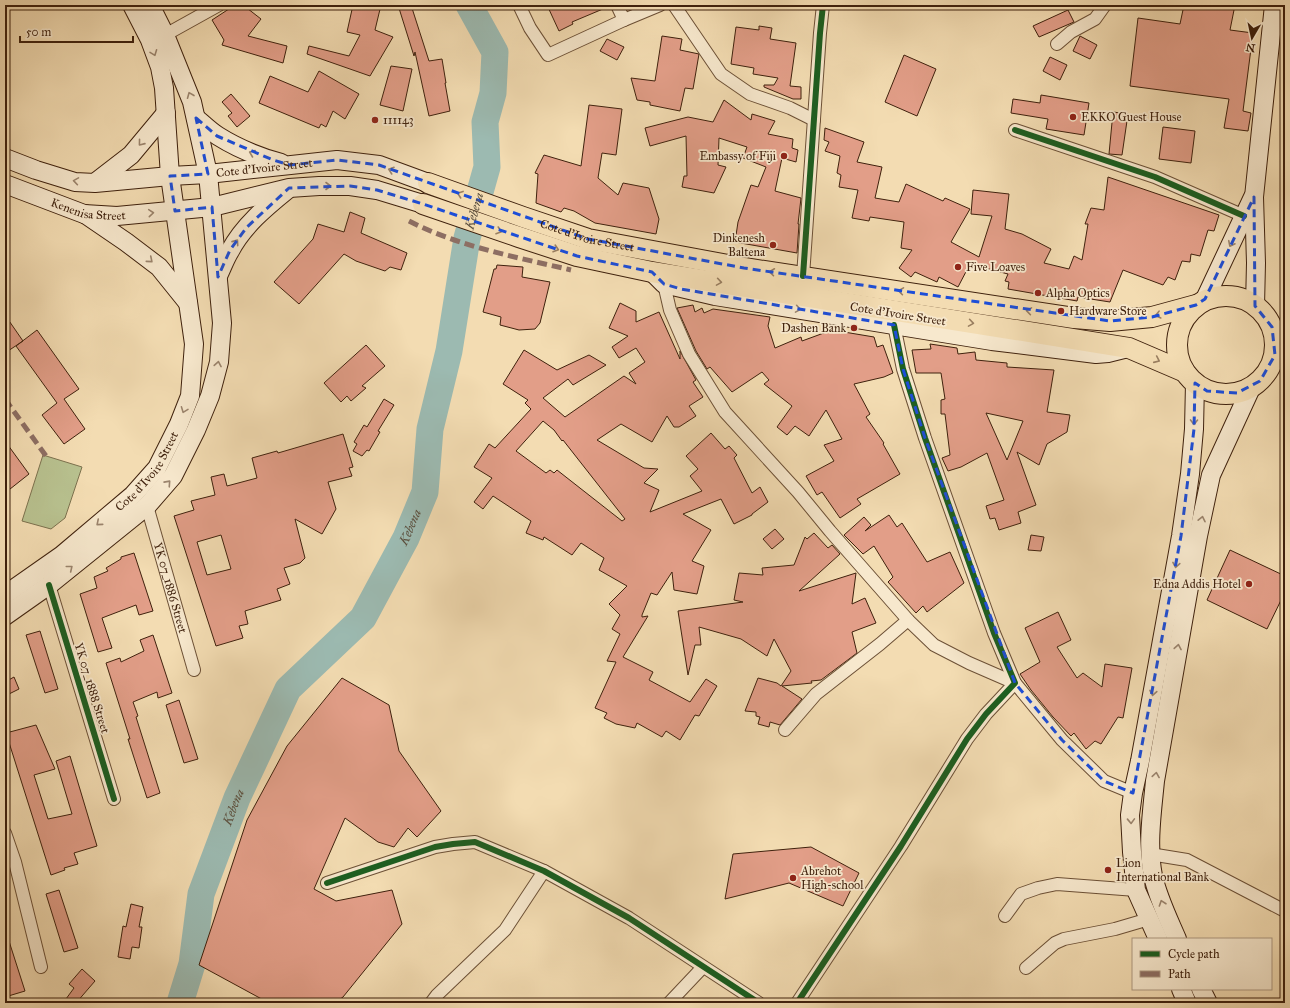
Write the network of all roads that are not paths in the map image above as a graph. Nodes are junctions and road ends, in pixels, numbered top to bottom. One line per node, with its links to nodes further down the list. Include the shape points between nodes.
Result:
1 (132, 5): 14 (main road, Cote d'Ivoire Street, one-way to 14, via 160,67)
2 (150, 5): 12 (main road)
3 (219, 5): 12 (street)
4 (519, 5): 11 (street, via 530,28 548,54)
5 (617, 5): 11 (street)
6 (660, 5): 11 (street)
7 (674, 5): 16 (street, via 721,74 750,94 790,108)
8 (824, 5): 16 (street)
9 (1105, 5): 13 (street, via 1095,19 1071,32)
10 (1274, 5): 26 (main road)
11 (624, 20)
12 (165, 35): 15 (main road, one-way to 12)
13 (1057, 44)
14 (166, 113): 21 (main road, Cote d'Ivoire Street); 22 (main road, one-way to 22, via 131,155)
15 (196, 118): 19 (main road, one-way to 15, via 242,149 217,136); 20 (main road)
16 (814, 120): 32 (street)
17 (1015, 130): 31 (street, via 1155,177)
18 (5, 158): 22 (main road, Kenenisa Street, one-way to 18, via 75,182)
19 (290, 165): 20 (main road, Cote d'Ivoire Street); 23 (main road, Cote d'Ivoire Street, one-way to 19, via 379,165 344,160)
20 (208, 174): 21 (main road, Kenenisa Street); 28 (main road, Cote d'Ivoire Street)
21 (170, 176): 22 (main road, Kenenisa Street); 29 (main road, Cote d'Ivoire Street)
22 (95, 183)
23 (428, 183): 32 (main road, Cote d'Ivoire Street, one-way to 23, via 744,268 588,239)
24 (5, 184): 30 (main road, Kenenisa Street)
25 (289, 188): 27 (main road, Cote d'Ivoire Street, one-way to 27, via 350,186 376,190); 28 (main road, Cote d'Ivoire Street); 33 (main road, one-way to 25, via 230,250 247,227)
26 (1254, 197): 31 (main road); 37 (main road, via 1256,263)
27 (423, 204): 34 (main road, Cote d'Ivoire Street, one-way to 34, via 578,256)
28 (212, 207): 29 (main road, Kenenisa Street); 33 (main road, Cote d'Ivoire Street)
29 (175, 211): 30 (main road, Kenenisa Street, one-way to 29, via 117,216); 36 (main road, Cote d'Ivoire Street)
30 (84, 214): 36 (main road, one-way to 36, via 158,267)
31 (1244, 216): 35 (main road, one-way to 35)
32 (803, 276): 35 (main road, Cote d'Ivoire Street, one-way to 32, via 1152,317 1103,320 1074,318)
33 (218, 277): 43 (main road, Cote d'Ivoire Street, one-way to 33, via 173,476 210,396 219,362 222,323)
34 (658, 278): 38 (main road, Cote d'Ivoire Street, one-way to 38, via 715,296); 39 (main road, Cote d'Ivoire Street, one-way to 39); 47 (street, via 689,354 725,412)
35 (1201, 302): 37 (main road, via 1226,296 1241,298); 41 (main road, via 1180,328 1177,343 1178,358)
36 (188, 303): 45 (main road, Cote d'Ivoire Street, one-way to 45, via 194,344 190,396 180,424 157,468 132,495 62,555)
37 (1269, 312): 40 (main road)
38 (894, 325): 39 (main road, Cote d'Ivoire Street, via 1096,354); 49 (street, via 903,369 925,438 994,633)
39 (1129, 348): 41 (main road, Cote d'Ivoire Street, one-way to 41)
40 (1280, 352): 42 (main road, via 1268,372)
41 (1190, 378): 42 (main road, via 1207,391 1222,394 1237,393); 51 (main road, one-way to 51, via 1194,429 1190,474 1181,536)
42 (1251, 388): 54 (main road, one-way to 42, via 1151,817 1156,781 1198,536 1211,475)
43 (147, 506): 44 (main road, Cote d'Ivoire Street, one-way to 43); 48 (street, YK 07_1886 Street)
44 (49, 585): 46 (main road, Cote d'Ivoire Street); 52 (street, YK 07_1888 Street)
45 (5, 595)
46 (5, 616)
47 (908, 620): 49 (street, via 934,645); 50 (street, via 816,694)
48 (194, 670)
49 (1015, 683): 51 (street, via 1062,740 1104,781); 71 (street, via 967,739 901,846)
50 (785, 730)
51 (1133, 793): 57 (main road, one-way to 57, via 1130,822)
52 (114, 799)
53 (5, 833): 64 (street, via 15,862)
54 (1150, 854): 58 (street, via 1187,860); 62 (main road, one-way to 54, via 1162,906 1153,876)
55 (544, 871): 56 (street, via 475,842 435,847); 63 (street, via 629,918); 68 (street, via 505,930)
56 (327, 883)
57 (1136, 890): 59 (street, via 1057,884 1021,894); 60 (main road)
58 (1285, 911)
59 (1005, 916)
60 (1149, 919): 61 (main road); 65 (street, via 1064,939 1055,943)
61 (1158, 938)
62 (1177, 938)
63 (703, 967): 69 (street); 70 (street)
64 (41, 968)
65 (1026, 968)
66 (1181, 990): 72 (main road)
67 (1202, 990): 73 (main road)
68 (431, 1003)
69 (668, 1003)
70 (759, 1003)
71 (796, 1003)
72 (1187, 1003)
73 (1208, 1003)

